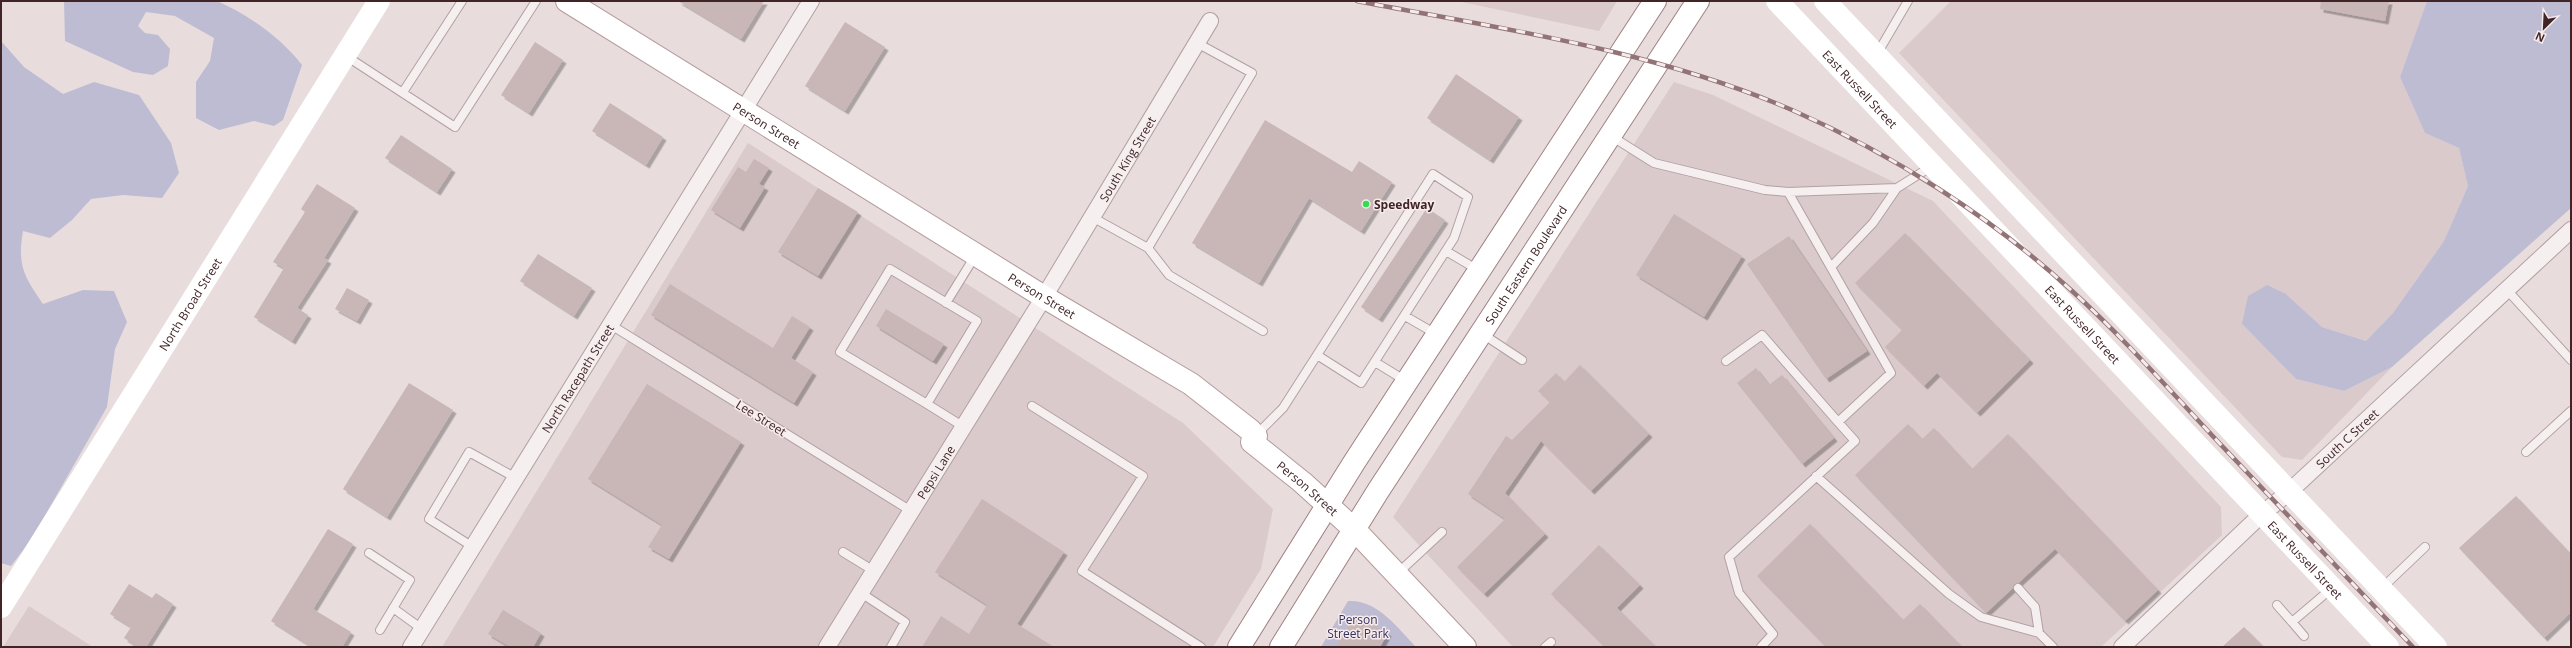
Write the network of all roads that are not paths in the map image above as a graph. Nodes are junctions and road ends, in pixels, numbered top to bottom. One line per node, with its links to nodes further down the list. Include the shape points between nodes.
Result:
1 (379, 1): 13 (main road, North Broad Street)
2 (462, 1): 15 (lane)
3 (536, 1): 15 (lane, via 456,127)
4 (567, 1): 16 (main road, Person Street)
5 (811, 1): 16 (street, North Racepath Street)
6 (1655, 1): 27 (main road)
7 (1698, 1): 17 (main road, South Eastern Boulevard)
8 (1777, 1): 18 (main road, East Russell Street)
9 (1825, 1): 14 (main road)
10 (1908, 1): 14 (lane)
11 (1210, 21): 12 (street, South King Street)
12 (1197, 43): 21 (street, South King Street); 23 (lane, via 1252,73)
13 (345, 55): 15 (lane); 68 (main road, North Broad Street)
14 (1876, 55): 51 (main road)
15 (402, 92)
16 (744, 111): 25 (main road, Person Street); 32 (street, North Racepath Street)
17 (1610, 136): 20 (lane, via 1654,163 1765,190); 34 (main road, South Eastern Boulevard)
18 (1932, 165): 19 (lane); 54 (main road, East Russell Street)
19 (1896, 188): 20 (lane); 26 (lane, via 1873,223)
20 (1788, 192): 26 (lane)
21 (1092, 217): 23 (lane); 29 (street, South King Street)
22 (2571, 230): 28 (street, South C Street)
23 (1148, 248): 33 (lane, via 1169,275)
24 (1446, 251): 27 (lane); 31 (lane); 36 (lane, via 1454,238 1468,197 1433,174)
25 (976, 255): 29 (main road, Person Street); 30 (lane)
26 (1831, 267): 45 (lane, via 1892,373)
27 (1479, 270): 35 (main road)
28 (2507, 290): 38 (lane); 51 (street, South C Street)
29 (1044, 297): 46 (street, Pepsi Lane); 47 (main road, Person Street, via 1191,384)
30 (946, 303): 42 (lane, via 977,321); 42 (lane, via 890,269 840,352)
31 (1405, 316): 35 (lane); 40 (lane)
32 (611, 325): 50 (street, North Racepath Street); 53 (lane, Lee Street)
33 (1264, 331)
34 (1481, 333): 37 (lane); 55 (main road, South Eastern Boulevard)
35 (1437, 335): 41 (main road)
36 (1317, 355): 40 (lane, via 1361,383); 47 (lane, via 1283,408)
37 (1522, 360)
38 (2571, 360)
39 (1726, 361): 45 (lane, via 1762,335)
40 (1375, 362): 41 (lane)
41 (1406, 381): 52 (main road)
42 (927, 404): 46 (lane)
43 (1032, 406): 78 (lane, via 1142,476 1082,571)
44 (2571, 411): 48 (lane)
45 (1838, 422): 49 (lane, via 1855,441)
46 (964, 427): 53 (street, Pepsi Lane)
47 (1256, 436): 52 (main road, Person Street, via 1252,442 1302,482)
48 (2526, 452)
49 (1816, 476): 73 (lane, via 1949,594 1981,617); 82 (lane, via 1729,557 1739,593 1773,634)
50 (516, 478): 57 (street, North Racepath Street); 57 (lane, via 469,452 429,519)
51 (2289, 492): 54 (street, South C Street); 65 (main road)
52 (1326, 506): 55 (main road, Person Street); 79 (main road)
53 (911, 511): 61 (street, Pepsi Lane)
54 (2262, 514): 64 (main road, East Russell Street); 84 (street, South C Street)
55 (1354, 529): 62 (main road, Person Street); 80 (main road, South Eastern Boulevard)
56 (1442, 532): 62 (lane)
57 (473, 547): 71 (street, North Racepath Street)
58 (2425, 547): 65 (lane)
59 (843, 552): 61 (lane)
60 (369, 553): 69 (lane, via 410,580)
61 (874, 571): 66 (street, Pepsi Lane)
62 (1396, 574): 81 (main road, Person Street)
63 (2018, 588): 73 (lane, via 2035,607)
64 (2333, 588): 70 (lane); 85 (main road, East Russell Street)
65 (2381, 589): 86 (main road)
66 (861, 593): 76 (street, Pepsi Lane); 77 (lane, via 905,622)
67 (2276, 604): 70 (lane)
68 (1, 607)
69 (393, 608): 71 (lane); 72 (lane)
70 (2292, 622): 74 (lane)
71 (422, 629): 75 (street, North Racepath Street)
72 (380, 630)
73 (2039, 633): 83 (lane)
74 (2304, 636)
75 (411, 647)
76 (827, 647)
77 (890, 647)
78 (1201, 647)
79 (1239, 647)
80 (1281, 647)
81 (1465, 647)
82 (1761, 647)
83 (2053, 647)
84 (2122, 647)
85 (2388, 647)
86 (2436, 647)

